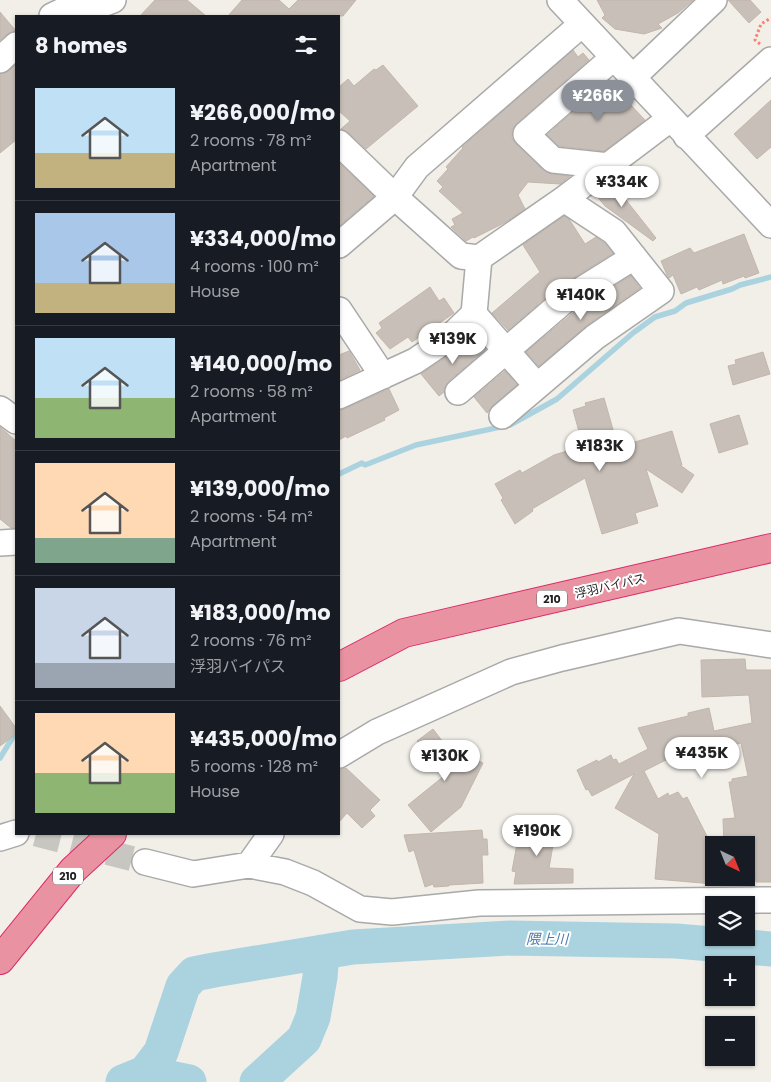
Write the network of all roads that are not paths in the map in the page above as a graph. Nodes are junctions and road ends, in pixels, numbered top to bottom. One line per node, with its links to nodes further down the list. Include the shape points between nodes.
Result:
1 (560, 0): 5 (street)
2 (714, 0): 10 (street)
3 (102, 8): 4 (street, via 73,6)
4 (54, 15)
5 (582, 24): 8 (street); 14 (street, via 417,168)
6 (15, 46): 9 (street)
7 (768, 55): 11 (street)
8 (613, 58): 10 (street); 13 (street, via 526,134 553,160)
9 (0, 60)
10 (632, 78): 11 (street)
11 (678, 127): 13 (street); 16 (street)
12 (340, 144): 14 (street)
13 (609, 166): 15 (street)
14 (395, 196): 17 (street); 19 (street, via 461,256)
15 (564, 200): 18 (street, via 614,232); 19 (street)
16 (767, 213)
17 (340, 243)
18 (634, 257): 22 (street, via 565,300); 24 (street, via 661,291 595,337)
19 (479, 258): 21 (street)
20 (340, 314): 23 (street)
21 (474, 314): 22 (street); 23 (street, via 450,338)
22 (506, 351): 24 (street); 25 (street)
23 (384, 376): 26 (street)
24 (537, 386): 28 (street)
25 (458, 392)
26 (340, 396)
27 (0, 409): 29 (street)
28 (502, 416)
29 (15, 421)
30 (15, 542): 31 (street)
31 (0, 543)
32 (771, 548): 34 (highway, 浮羽バイパス / 210, via 404,633)
33 (771, 645): 35 (street, via 679,631 562,658 511,672 377,732)
34 (340, 666)
35 (340, 754)
36 (15, 833): 39 (street)
37 (111, 835): 43 (highway, 210, via 74,870)
38 (270, 835): 41 (street)
39 (0, 838)
40 (145, 862): 41 (street, via 193,874)
41 (249, 864): 42 (street, via 313,882 360,909 392,912 479,904)
42 (771, 900)
43 (0, 960)

